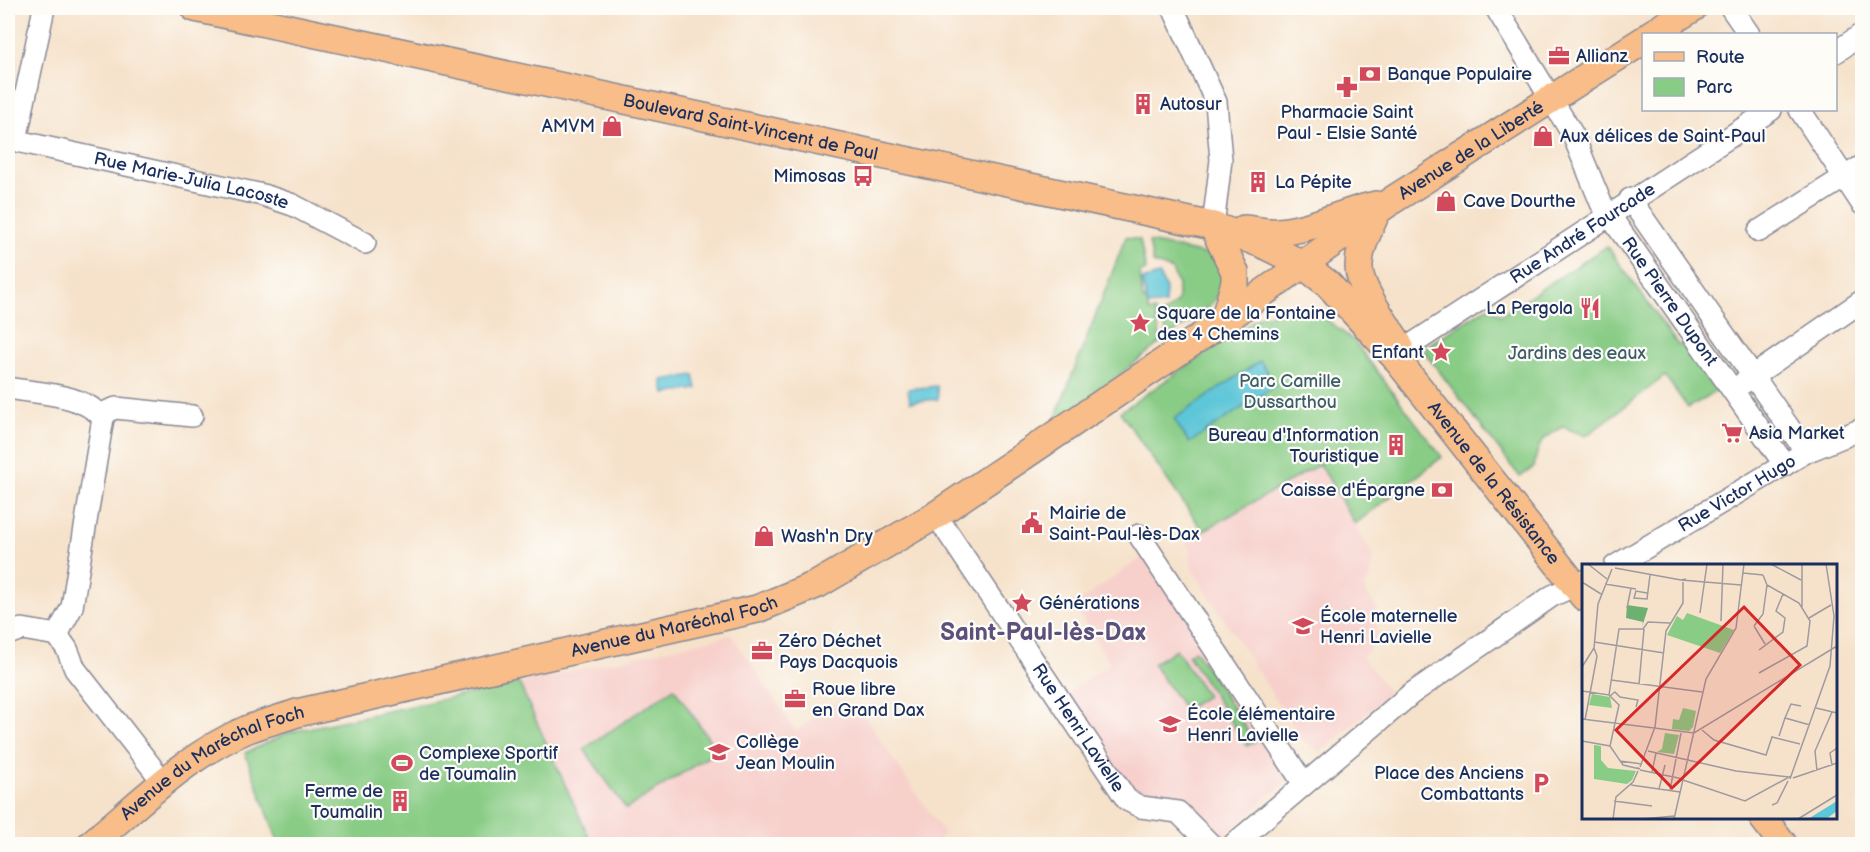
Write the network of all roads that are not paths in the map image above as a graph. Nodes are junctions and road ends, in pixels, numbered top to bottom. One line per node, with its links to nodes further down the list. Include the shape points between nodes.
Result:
1 (44, 8): 15 (street)
2 (195, 8): 22 (main road, Boulevard Saint-Vincent de Paul)
3 (1173, 8): 22 (street, via 1216,102 1221,160)
4 (1496, 8): 12 (street, Rue Pierre Dupont)
5 (1693, 8): 7 (main road)
6 (1731, 8): 8 (street)
7 (1653, 33)
8 (1748, 33)
9 (1863, 34): 11 (street)
10 (1642, 41): 12 (main road, Avenue de la Liberté)
11 (1837, 51)
12 (1551, 99): 20 (main road, Avenue de la Liberté); 21 (street, Rue Pierre Dupont, via 1573,135 1601,203)
13 (1769, 111): 18 (street, Rue André Fourcade)
14 (1801, 111): 17 (street)
15 (12, 139): 24 (street, Rue Marie-Julia Lacoste, via 264,195 293,205)
16 (1863, 166): 17 (street)
17 (1845, 178): 19 (street); 23 (street)
18 (1630, 199): 21 (street, Rue André Fourcade); 29 (street, Rue Pierre Dupont)
19 (1863, 204)
20 (1384, 207): 22 (main road, via 1353,210 1309,227 1276,233); 25 (main road, Avenue de la Liberté); 28 (main road, Avenue de la Résistance, via 1361,250 1358,268 1362,284)
21 (1609, 213): 28 (street, Rue André Fourcade); 31 (street, Rue Pierre Dupont)
22 (1213, 226): 25 (main road, Boulevard Saint-Vincent de Paul); 27 (main road, via 1234,272)
23 (1759, 231)
24 (365, 243)
25 (1302, 264): 27 (main road, Avenue du Maréchal Foch); 28 (main road, Avenue de la Résistance, via 1328,284)
26 (1863, 301): 29 (street)
27 (1224, 321): 37 (main road, Avenue du Maréchal Foch)
28 (1400, 358): 40 (main road, Avenue de la Résistance)
29 (1753, 376): 31 (street); 35 (street, Rue Pierre Dupont)
30 (8, 388): 33 (street, via 77,400 92,405)
31 (1733, 390): 36 (street, Rue Pierre Dupont)
32 (192, 416): 33 (street, via 116,408)
33 (103, 418): 42 (street, via 72,607)
34 (1863, 429): 35 (street, Rue Victor Hugo)
35 (1806, 452): 36 (street, Rue Victor Hugo)
36 (1785, 465): 39 (street, Rue Victor Hugo)
37 (936, 515): 43 (main road, Avenue du Maréchal Foch, via 818,584 757,609 297,713 247,730); 48 (street, Rue Henri Lavielle, via 1127,800 1141,807 1178,812)
38 (1139, 536): 44 (street)
39 (1618, 564)
40 (1580, 588): 44 (street, via 1552,596 1411,694)
41 (8, 634): 42 (street, via 22,629)
42 (57, 635): 43 (street, via 75,669)
43 (164, 783): 47 (main road, Avenue du Maréchal Foch)
44 (1304, 784): 49 (street)
45 (1742, 819): 50 (main road)
46 (1764, 819): 51 (main road)
47 (91, 844)
48 (1210, 844)
49 (1233, 844)
50 (1762, 844)
51 (1783, 844)

